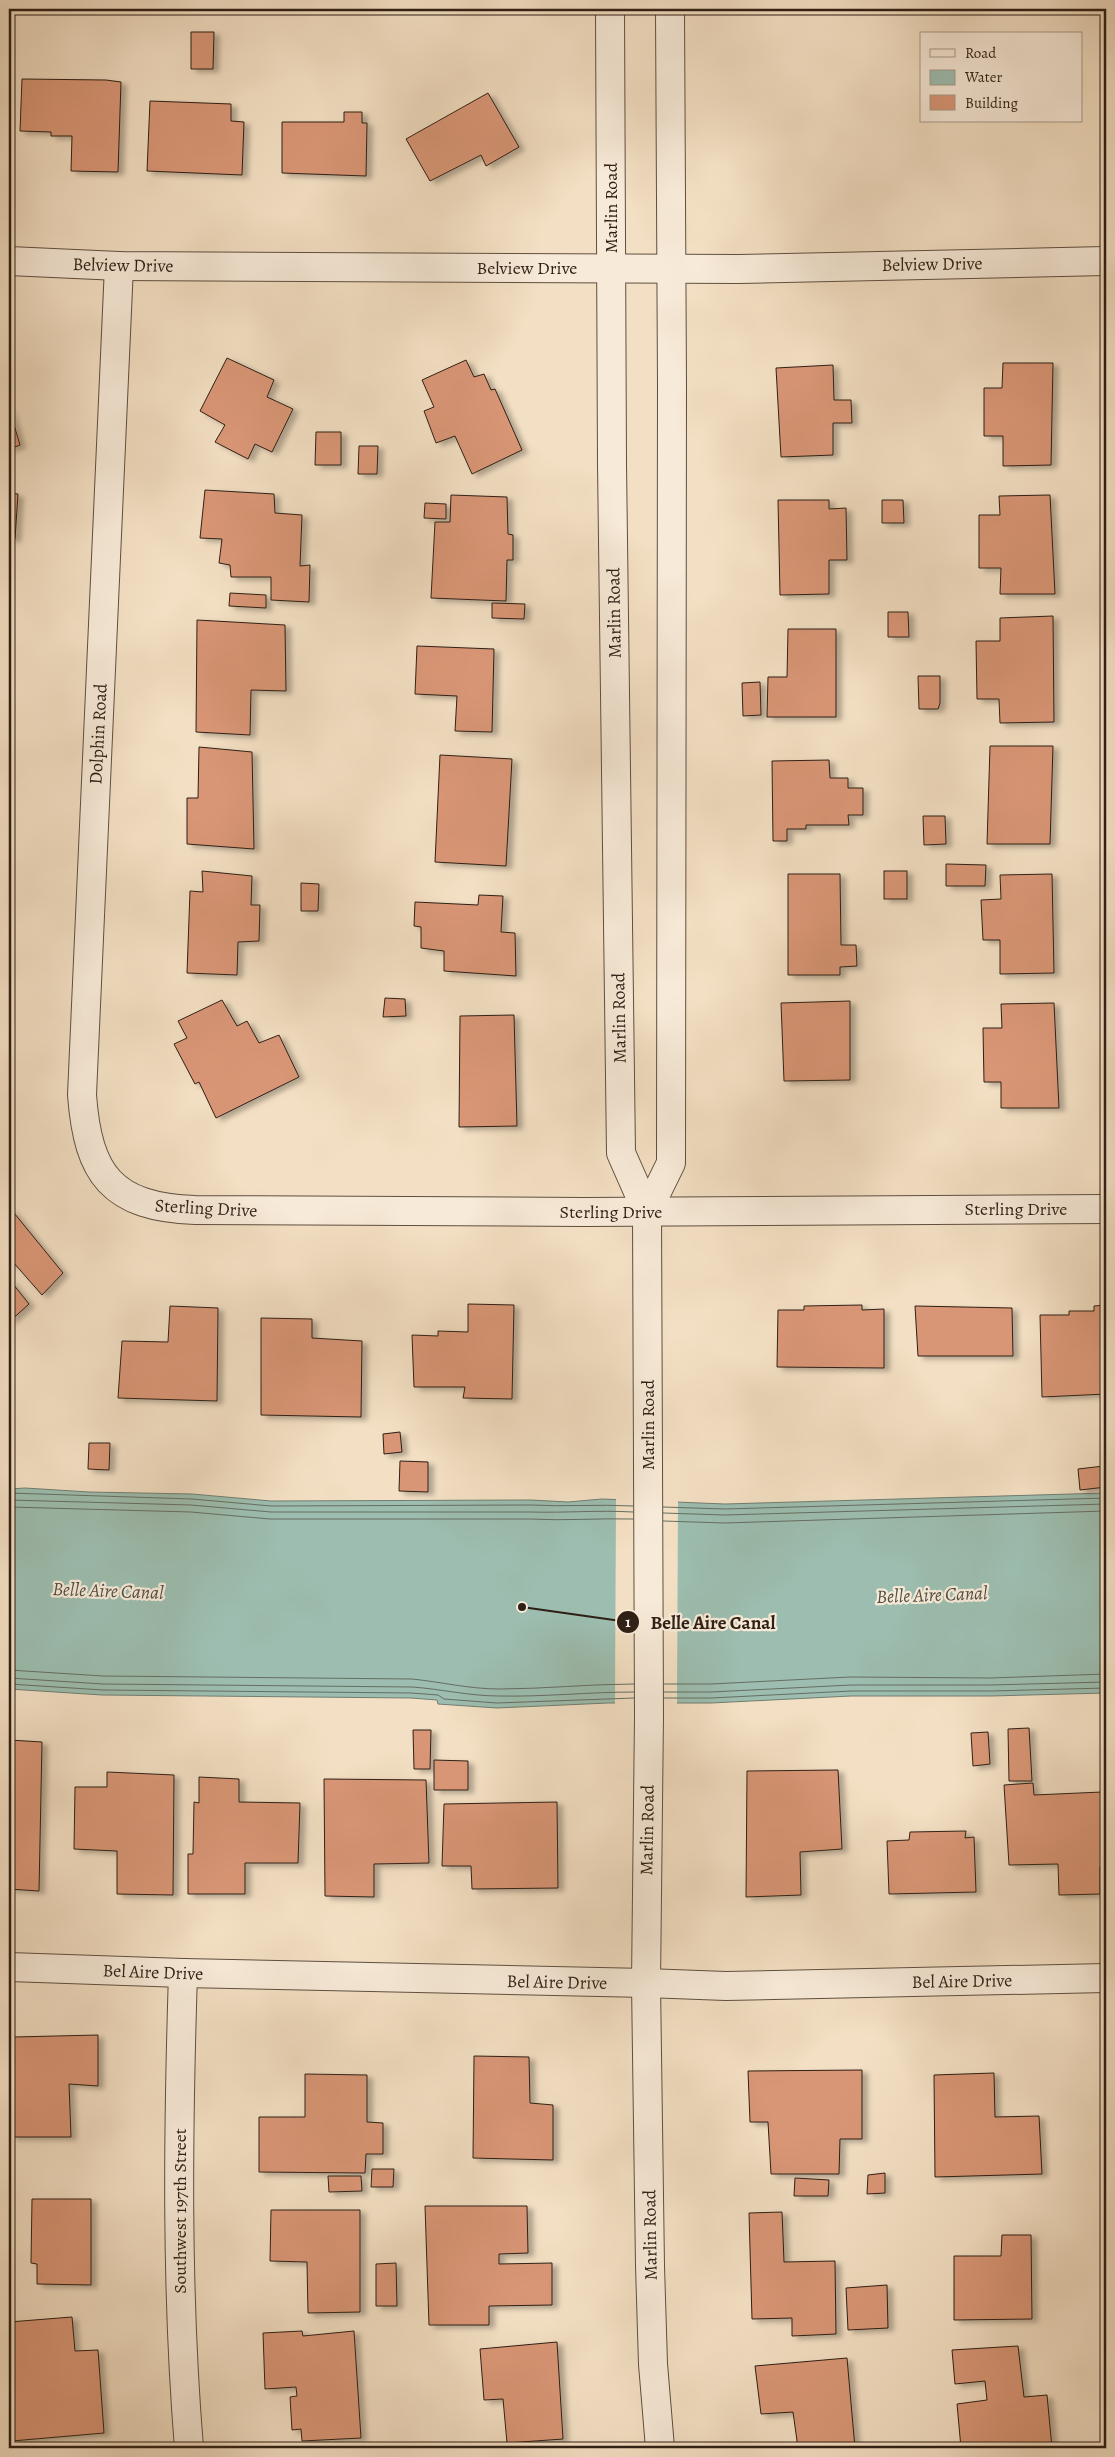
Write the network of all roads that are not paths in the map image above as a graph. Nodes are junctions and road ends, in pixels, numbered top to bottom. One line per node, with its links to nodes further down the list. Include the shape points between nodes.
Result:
1 (610, 9): 6 (street, Marlin Road)
2 (670, 9): 7 (street, Marlin Road)
3 (9, 261): 5 (street, Belview Drive)
4 (1106, 261): 7 (street, Belview Drive)
5 (119, 266): 6 (street, Belview Drive); 8 (street, Dolphin Road, via 82,1095 85,1126 94,1158 98,1168)
6 (612, 269): 7 (street, Belview Drive); 10 (street, Marlin Road, via 621,1154)
7 (672, 269): 10 (street, Marlin Road, via 671,1163)
8 (120, 1191): 10 (street, Sterling Drive, via 145,1204 175,1210)
9 (1106, 1209): 10 (street, Sterling Drive)
10 (648, 1212): 14 (street, Marlin Road)
11 (9, 1967): 12 (street, Bel Aire Drive)
12 (183, 1973): 14 (street, Bel Aire Drive); 15 (street, Southwest 197th Street, via 178,2158 180,2292)
13 (1106, 1978): 14 (street, Bel Aire Drive, via 726,1986)
14 (646, 1983): 16 (street, Marlin Road, via 650,2276)
15 (188, 2448)
16 (660, 2448)

